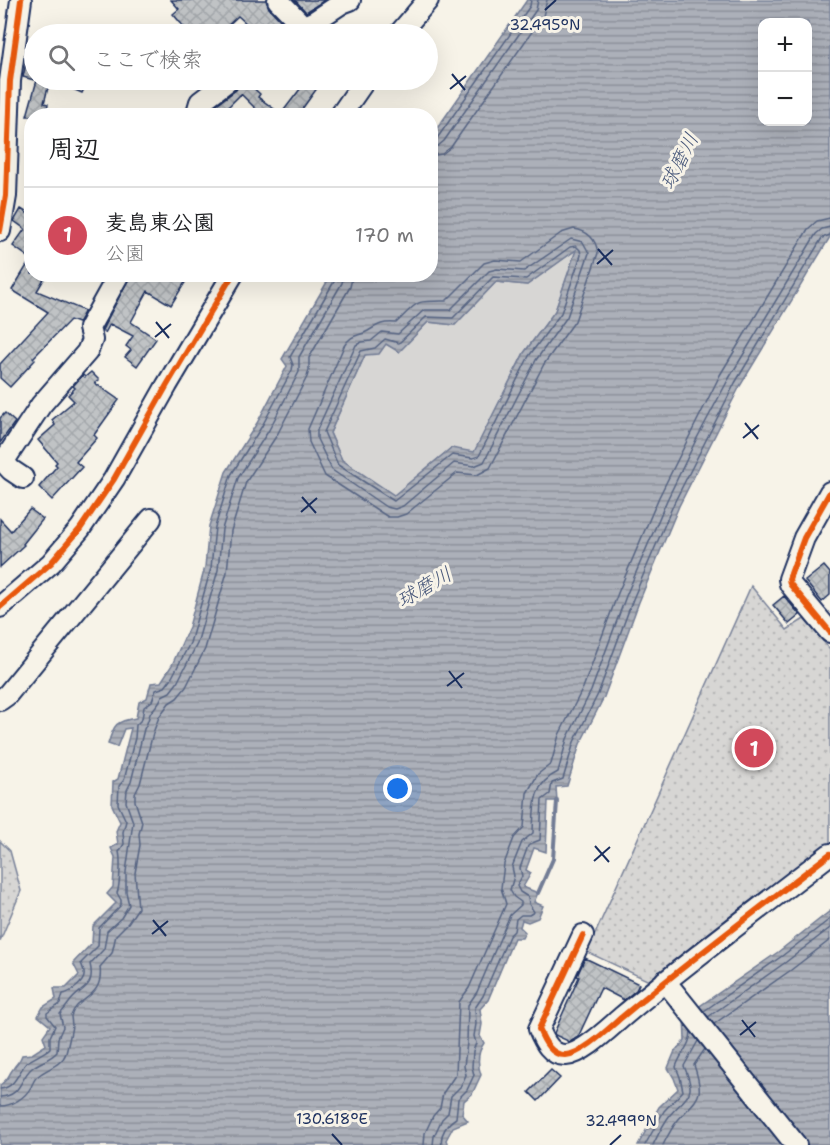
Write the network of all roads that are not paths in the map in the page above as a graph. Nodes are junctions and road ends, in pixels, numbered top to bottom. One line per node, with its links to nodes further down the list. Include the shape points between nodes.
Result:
1 (21, 0): 12 (street, via 10,81 6,196)
2 (278, 0): 5 (street)
3 (428, 0): 7 (street)
4 (343, 1): 6 (street)
5 (292, 24)
6 (307, 24)
7 (408, 24)
8 (216, 90): 10 (street)
9 (358, 90): 11 (street)
10 (198, 108)
11 (346, 108)
12 (0, 231)
13 (114, 282): 15 (street, via 88,328 92,340 87,352 41,405)
14 (228, 282): 19 (street, via 114,479 80,529 51,563)
15 (2, 459): 16 (street)
16 (23, 478)
17 (830, 492): 20 (street, via 804,538 789,579)
18 (151, 519): 21 (street)
19 (0, 607)
20 (827, 622)
21 (0, 700)
22 (830, 854): 24 (street)
23 (583, 935): 24 (street, via 539,1029 545,1044 558,1055 569,1055 592,1042)
24 (665, 981): 25 (street)
25 (796, 1145)

